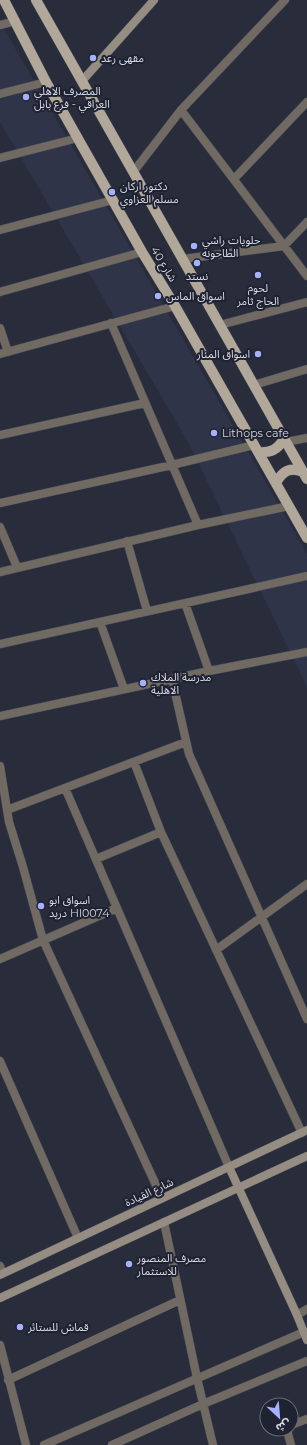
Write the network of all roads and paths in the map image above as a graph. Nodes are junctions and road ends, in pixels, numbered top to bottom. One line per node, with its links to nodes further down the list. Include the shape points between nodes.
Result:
1 (4, 0): 5 (main road, شارع 40)
2 (36, 0): 7 (main road, شارع 40)
3 (154, 0): 7 (street)
4 (285, 0): 11 (street)
5 (16, 21): 6 (street); 8 (main road, شارع 40)
6 (0, 25)
7 (82, 81): 14 (main road, شارع 40)
8 (46, 82): 9 (street); 12 (main road, شارع 40)
9 (0, 94)
10 (307, 102): 15 (street)
11 (181, 110): 14 (street); 15 (street)
12 (78, 138): 13 (street); 16 (main road, شارع 40)
13 (0, 158)
14 (134, 172): 21 (main road, شارع 40)
15 (234, 179): 19 (street)
16 (113, 200): 18 (street); 20 (main road, شارع 40)
17 (307, 222): 19 (street)
18 (0, 230)
19 (284, 246): 21 (street); 22 (street)
20 (142, 252): 23 (street); 25 (main road, شارع 40)
21 (183, 259): 27 (main road, شارع 40)
22 (307, 276)
23 (0, 292)
24 (307, 302): 27 (street)
25 (175, 306): 26 (street); 37 (main road, شارع 40)
26 (112, 324): 29 (street); 33 (street)
27 (220, 325): 32 (main road, شارع 40)
28 (0, 328): 29 (street)
29 (8, 352): 30 (street)
30 (0, 354)
31 (307, 369): 32 (street)
32 (254, 385): 36 (main road, شارع 40)
33 (145, 403): 34 (street); 38 (street)
34 (0, 435)
35 (307, 438): 36 (street)
36 (285, 441): 37 (main road, via 273,451); 39 (main road, شارع 40)
37 (256, 448): 38 (street); 40 (main road, شارع 40)
38 (172, 465): 41 (street); 43 (street)
39 (305, 476): 40 (main road, via 298,470 289,470 282,474)
40 (276, 483): 42 (main road, شارع 40)
41 (0, 503)
42 (289, 506): 43 (street); 45 (main road, شارع 40)
43 (198, 525): 46 (street)
44 (0, 527): 47 (street)
45 (307, 538)
46 (127, 541): 47 (street); 51 (street)
47 (17, 567): 48 (street)
48 (0, 572)
49 (307, 576): 50 (street)
50 (185, 602): 51 (street); 55 (street)
51 (147, 611): 52 (street)
52 (100, 622): 53 (street); 57 (street)
53 (0, 644)
54 (307, 652): 55 (street)
55 (209, 671): 56 (street)
56 (172, 679): 57 (street); 59 (street)
57 (124, 689): 58 (street)
58 (0, 716)
59 (186, 742): 60 (street); 68 (street)
60 (134, 762): 62 (street); 64 (street)
61 (0, 766): 63 (street)
62 (65, 788): 63 (street); 65 (street)
63 (7, 810): 69 (street)
64 (161, 832): 65 (street); 70 (street)
65 (96, 859): 67 (street)
66 (307, 884): 68 (street)
67 (117, 908): 69 (street); 76 (street)
68 (261, 917): 70 (street); 72 (street)
69 (42, 940): 71 (street); 78 (street)
70 (216, 950): 74 (street)
71 (0, 959)
72 (307, 1019)
73 (0, 1061): 80 (street)
74 (304, 1131): 76 (street, شارع القيادة)
75 (307, 1156): 77 (street)
76 (229, 1167): 77 (street); 78 (street, شارع القيادة)
77 (239, 1188): 79 (street); 85 (street)
78 (162, 1198): 80 (street, شارع القيادة)
79 (164, 1222): 82 (street); 83 (street)
80 (78, 1238): 81 (street, شارع القيادة)
81 (1, 1271)
82 (0, 1298)
83 (180, 1300): 89 (street); 90 (street)
84 (307, 1309): 85 (street)
85 (297, 1315): 86 (street)
86 (305, 1336): 89 (street)
87 (0, 1345): 90 (street)
88 (307, 1361): 91 (street)
89 (197, 1378): 91 (street); 93 (street)
90 (8, 1380): 92 (street)
91 (203, 1404): 94 (street); 95 (street)
92 (26, 1445)
93 (44, 1445)
94 (112, 1445)
95 (213, 1445)

